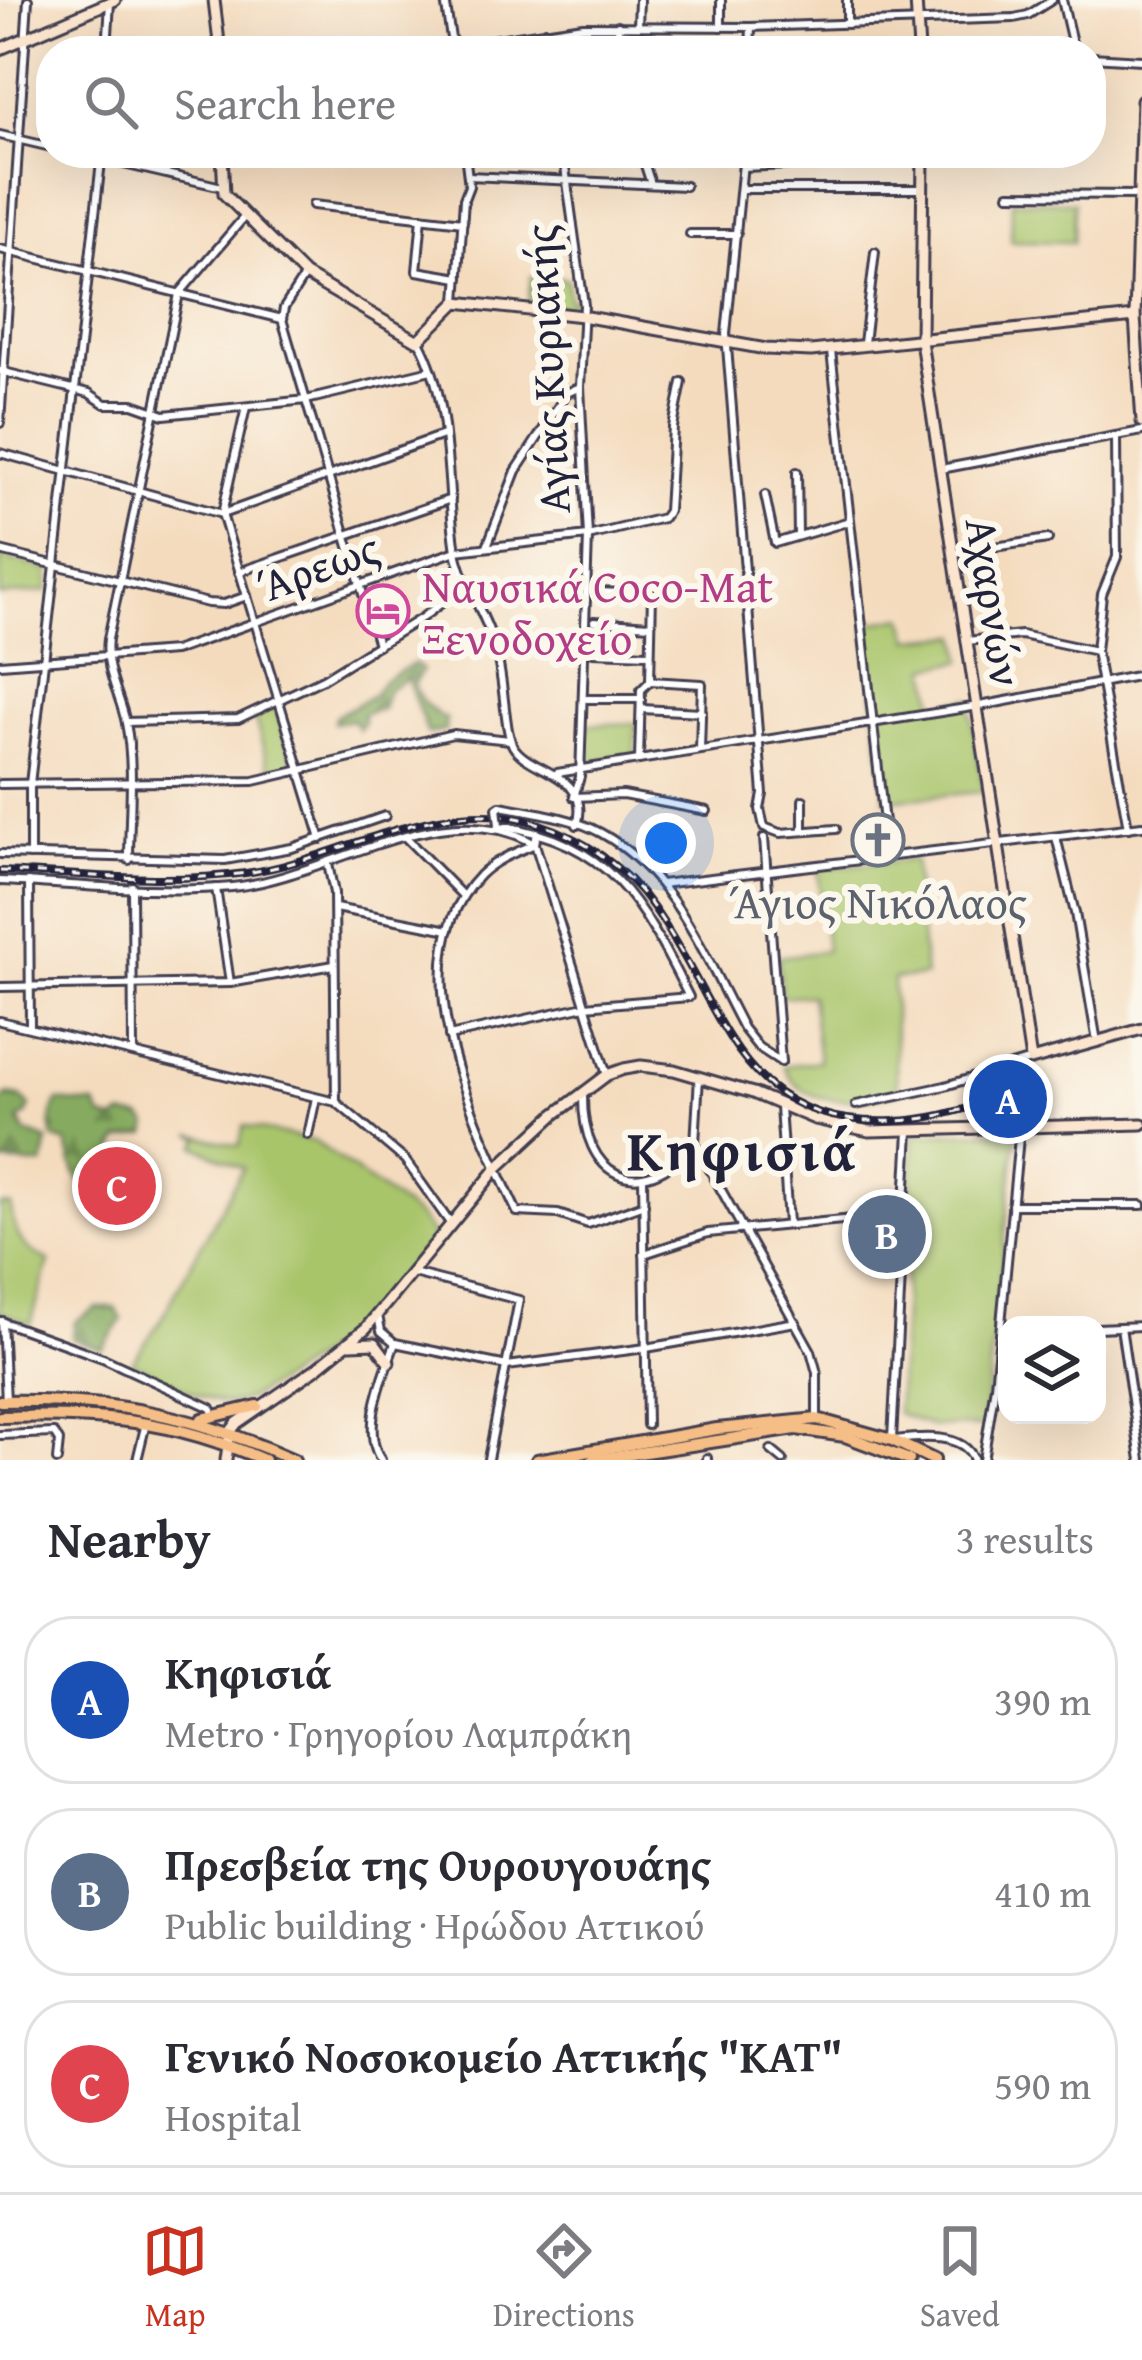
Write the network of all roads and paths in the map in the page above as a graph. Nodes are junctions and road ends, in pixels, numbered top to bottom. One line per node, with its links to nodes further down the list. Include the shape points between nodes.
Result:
1 (28, 0): 29 (street)
2 (80, 0): 12 (street)
3 (214, 0): 21 (street)
4 (446, 0): 22 (street)
5 (639, 0): 16 (street)
6 (722, 0): 17 (street)
7 (847, 0): 14 (street)
8 (916, 0): 13 (street)
9 (1052, 0): 13 (street, via 1014,18)
10 (1062, 0): 28 (street)
11 (112, 1): 12 (street); 20 (street)
12 (79, 15): 29 (street)
13 (917, 22): 14 (street); 27 (street)
14 (847, 24): 18 (street)
15 (618, 25): 16 (street); 19 (street); 25 (street)
16 (638, 26): 17 (street)
17 (721, 26): 18 (street)
18 (751, 27): 26 (street)
19 (546, 29): 23 (street); 24 (street)
20 (108, 36)
21 (218, 36)
22 (450, 36)
23 (511, 36)
24 (547, 36)
25 (618, 36)
26 (751, 36)
27 (918, 36)
28 (1070, 36)
29 (26, 39): 30 (street); 35 (street)
30 (0, 49)
31 (1106, 58): 32 (street)
32 (1142, 60)
33 (1142, 100): 53 (street)
34 (0, 135): 35 (street)
35 (19, 140): 36 (street); 61 (street)
36 (36, 144)
37 (101, 168): 64 (street)
38 (148, 168): 49 (street)
39 (222, 168): 49 (street)
40 (468, 168): 45 (street)
41 (564, 168): 46 (street, Αγίας Κυριακής)
42 (646, 168): 47 (street)
43 (743, 168): 51 (street)
44 (923, 168): 50 (street, Αχαρνών)
45 (469, 176): 46 (street); 57 (street)
46 (566, 180): 47 (street); 70 (street, Αγίας Κυριακής)
47 (651, 184): 48 (street)
48 (685, 186)
49 (222, 187): 55 (street)
50 (924, 188): 51 (street); 75 (street, Αχαρνών)
51 (741, 189): 59 (street)
52 (1009, 194): 53 (street)
53 (1139, 200): 63 (street)
54 (313, 205): 56 (street)
55 (245, 216): 65 (street); 67 (street)
56 (422, 217): 57 (street); 66 (street, via 417,272)
57 (463, 222): 66 (street)
58 (690, 234): 59 (street)
59 (737, 234): 76 (street)
60 (0, 249): 61 (street)
61 (12, 252): 64 (street); 69 (street)
62 (875, 252): 77 (street)
63 (1139, 260): 71 (street)
64 (89, 272): 67 (street); 83 (street)
65 (305, 275): 72 (street); 74 (street)
66 (459, 278): 68 (street)
67 (179, 295): 72 (street); 86 (street)
68 (457, 302): 70 (street); 74 (street)
69 (4, 307): 73 (street)
70 (581, 316): 76 (street); 82 (street, Αγίας Κυριακής)
71 (1139, 317): 75 (street); 88 (street)
72 (283, 320): 84 (street)
73 (3, 336): 80 (street)
74 (418, 340): 79 (street)
75 (921, 341): 77 (street); 92 (street, Αχαρνών)
76 (727, 343): 78 (street); 138 (street)
77 (863, 348): 78 (street)
78 (831, 351): 100 (street)
79 (431, 370): 84 (street); 89 (street)
80 (2, 371): 83 (street); 87 (street)
81 (682, 382): 103 (street, Άρεως, via 668,511)
82 (580, 387): 103 (street, Αγίας Κυριακής); 105 (street, via 567,393 516,471)
83 (76, 391): 86 (street); 93 (street)
84 (306, 400): 85 (street); 95 (street)
85 (246, 407): 86 (street); 99 (street)
86 (153, 412): 96 (street)
87 (0, 423)
88 (1142, 427): 90 (street)
89 (444, 435): 95 (street); 98 (street)
90 (1116, 436): 92 (street); 121 (street, via 1117,557 1102,594)
91 (0, 453): 93 (street)
92 (941, 469): 108 (street, Αχαρνών)
93 (67, 471): 96 (street); 109 (street)
94 (797, 472): 101 (street)
95 (328, 476): 99 (street); 102 (street)
96 (139, 491): 99 (street); 111 (street)
97 (765, 495): 101 (street, via 772,540)
98 (451, 499): 102 (street); 107 (street)
99 (221, 514): 110 (street)
100 (850, 520): 101 (street); 136 (street)
101 (799, 535)
102 (346, 536): 110 (street); 113 (street)
103 (588, 536): 105 (street, Άρεως); 142 (street, Αγίας Κυριακής)
104 (1048, 539): 108 (street)
105 (486, 548): 107 (street, Άρεως)
106 (0, 550): 109 (street)
107 (456, 551): 112 (street); 113 (street, Άρεως)
108 (954, 553): 119 (street, Αχαρνών)
109 (55, 566): 111 (street); 125 (street)
110 (239, 572): 115 (street)
111 (120, 582): 115 (street, via 216,604); 124 (street)
112 (467, 584): 120 (street); 137 (street, via 491,634)
113 (361, 586): 117 (street, Άρεως); 120 (street)
114 (596, 592): 118 (street, via 652,594)
115 (247, 596): 117 (street)
116 (594, 622): 118 (street)
117 (256, 624): 124 (street, Άρεως, via 174,651); 131 (street)
118 (651, 625): 123 (street)
119 (967, 641): 121 (street, via 1021,635); 133 (street, Αχαρνών)
120 (378, 645): 131 (street)
121 (1096, 651): 129 (street)
122 (593, 652): 123 (street)
123 (651, 654): 128 (street)
124 (106, 657): 125 (street, Άρεως); 135 (street)
125 (44, 661): 126 (street, Άρεως); 146 (street)
126 (0, 664)
127 (1142, 675): 129 (street)
128 (650, 681): 132 (street); 134 (street, via 701,684)
129 (1102, 683): 133 (street); 153 (street)
130 (587, 699): 132 (street)
131 (279, 701): 135 (street, via 227,722); 141 (street)
132 (641, 704): 134 (street); 140 (street)
133 (977, 706): 136 (street); 162 (street, Αχαρνών)
134 (702, 712): 139 (street)
135 (126, 722): 144 (street)
136 (873, 723): 138 (street); 165 (street)
137 (511, 740): 141 (street, via 453,734); 143 (street, via 524,757)
138 (759, 741): 139 (street); 157 (street)
139 (700, 750): 140 (street)
140 (639, 760): 142 (street)
141 (300, 769): 144 (street, via 236,782); 160 (street)
142 (580, 769): 143 (street); 147 (street, Αγίας Κυριακής)
143 (557, 772): 147 (street)
144 (130, 783): 146 (street); 166 (street)
145 (0, 784): 146 (street)
146 (30, 784): 164 (street)
147 (574, 797): 149 (street, via 615,795); 151 (street)
148 (803, 800): 155 (street)
149 (707, 811)
150 (386, 816): 160 (street)
151 (577, 825): 156 (street, bridge, via 497,808 499,825); 171 (street, via 599,832)
152 (1142, 826): 153 (street)
153 (1128, 828): 159 (street)
154 (836, 829): 155 (street)
155 (803, 830): 157 (street)
156 (537, 832): 161 (street); 182 (street, via 592,857 628,891 689,997)
157 (766, 834): 168 (street)
158 (405, 837): 161 (street, via 468,826); 167 (street); 174 (street)
159 (1056, 837): 162 (street); 187 (street)
160 (321, 839): 166 (street, via 225,860)
161 (536, 844): 174 (street, via 488,867); 182 (street)
162 (998, 844): 165 (street); 189 (street, Αχαρνών)
163 (0, 854): 164 (street)
164 (30, 855): 166 (street)
165 (888, 857): 168 (street)
166 (129, 860)
167 (328, 864): 173 (street); 175 (street)
168 (766, 873): 171 (street); 171 (street, via 781,1062 743,1028)
169 (0, 881): 170 (street)
170 (29, 882): 172 (street); 180 (street)
171 (662, 884)
172 (132, 886): 173 (street); 179 (street)
173 (217, 888): 178 (street)
174 (463, 896): 176 (street)
175 (334, 908): 176 (street); 177 (street)
176 (449, 930): 186 (street, via 442,980)
177 (334, 965): 178 (street); 194 (street)
178 (230, 982): 179 (street)
179 (132, 983): 180 (street); 188 (street)
180 (30, 986): 181 (street); 184 (street)
181 (0, 987)
182 (585, 1006): 186 (street); 190 (street)
183 (0, 1021): 184 (street)
184 (30, 1027): 188 (street)
185 (1142, 1029): 187 (street)
186 (449, 1036): 202 (street)
187 (1097, 1042): 189 (street)
188 (133, 1052): 193 (street)
189 (1031, 1060): 196 (street)
190 (608, 1075): 191 (street, via 641,1066); 192 (street)
191 (699, 1077): 195 (street); 201 (street)
192 (583, 1092): 202 (street); 203 (street, via 584,1130 597,1157 614,1174)
193 (316, 1098): 194 (street); 200 (street)
194 (336, 1102): 208 (street, via 405,1160)
195 (780, 1105): 199 (street, via 840,1126); 209 (street)
196 (856, 1105)
197 (1021, 1124): 198 (street); 199 (street); 205 (street)
198 (1142, 1124)
199 (909, 1131): 207 (street)
200 (308, 1135)
201 (695, 1143): 203 (street, via 670,1168); 210 (street)
202 (499, 1167): 204 (street, via 521,1213 588,1224); 208 (street)
203 (644, 1178): 204 (street)
204 (644, 1204): 211 (street)
205 (1012, 1205): 206 (street); 214 (street)
206 (1142, 1205)
207 (905, 1214): 209 (street); 236 (street)
208 (450, 1223): 212 (street)
209 (788, 1223): 210 (street)
210 (744, 1228): 211 (street); 216 (street)
211 (644, 1254): 222 (street)
212 (413, 1273): 213 (street); 224 (street, via 518,1298)
213 (378, 1315): 220 (street); 221 (street)
214 (1005, 1316)
215 (1, 1321): 226 (street); 229 (street, via 103,1358 211,1408)
216 (796, 1322): 222 (street); 231 (street, via 816,1365)
217 (1142, 1326): 218 (street)
218 (1121, 1327): 219 (street); 253 (street)
219 (1106, 1328)
220 (395, 1343): 223 (street); 224 (street)
221 (345, 1345): 223 (street, via 375,1343); 227 (street)
222 (646, 1348): 224 (street); 233 (street)
223 (389, 1362): 245 (street, via 371,1435)
224 (507, 1366): 239 (street)
225 (998, 1366): 252 (street)
226 (3, 1401): 230 (main road, via 129,1407)
227 (257, 1406): 229 (main road); 235 (street)
228 (0, 1417): 232 (main road)
229 (211, 1418): 230 (main road)
230 (190, 1419): 235 (main road)
231 (817, 1419): 236 (main road); 238 (main road, via 751,1424)
232 (147, 1421): 235 (main road); 241 (street)
233 (647, 1426)
234 (0, 1435): 240 (street, via 54,1433)
235 (228, 1438): 242 (street); 243 (main road); 244 (main road)
236 (892, 1447): 238 (main road, via 796,1429); 249 (main road); 250 (main road); 251 (street, via 920,1438 961,1443)
237 (771, 1450): 248 (street)
238 (647, 1451): 246 (main road); 247 (main road)
239 (488, 1459)
240 (57, 1460)
241 (137, 1460)
242 (226, 1460)
243 (264, 1460)
244 (294, 1460)
245 (381, 1460)
246 (537, 1460)
247 (593, 1460)
248 (783, 1460)
249 (908, 1460)
250 (934, 1460)
251 (974, 1460)
252 (983, 1460)
253 (1141, 1460)

